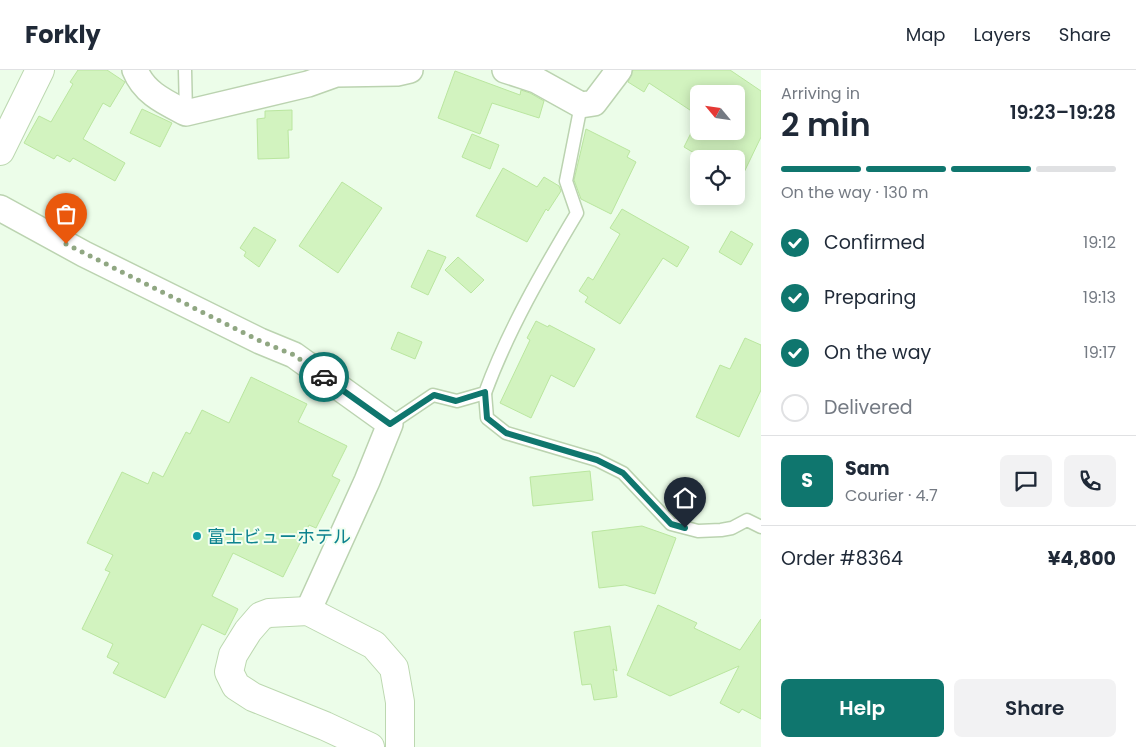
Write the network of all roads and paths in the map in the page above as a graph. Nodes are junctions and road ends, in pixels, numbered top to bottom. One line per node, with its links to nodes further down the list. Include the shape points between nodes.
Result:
1 (40, 70): 9 (street)
2 (135, 70): 8 (street, via 140,84 162,101)
3 (185, 70): 8 (lane)
4 (410, 70): 8 (street, via 336,74 308,84)
5 (505, 70): 7 (street, via 536,80)
6 (619, 70): 7 (street, via 594,103)
7 (582, 105): 11 (lane, via 566,181 577,212 553,252)
8 (186, 113)
9 (0, 151)
10 (0, 208): 12 (street, via 84,254 294,355)
11 (485, 392): 12 (lane, via 456,401 434,395); 13 (lane, via 487,418 506,433 597,460 623,473 671,524 698,531 732,528 747,520)
12 (390, 424): 14 (street)
13 (761, 527)
14 (308, 611): 15 (street, via 260,616 233,655 229,672 236,686 254,697); 16 (street, via 374,645 394,668 400,702)
15 (370, 747)
16 (400, 747)

